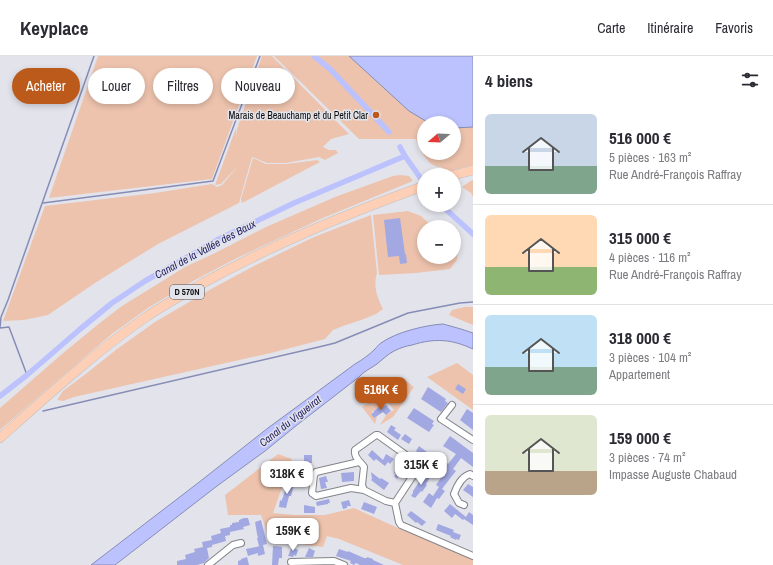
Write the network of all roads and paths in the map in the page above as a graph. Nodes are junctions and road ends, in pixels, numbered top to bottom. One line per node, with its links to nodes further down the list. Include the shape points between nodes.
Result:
1 (473, 170): 2 (main road)
2 (461, 173)
3 (417, 189): 5 (main road, D 570N, via 329,222 275,246 147,316 99,351)
4 (452, 405): 6 (street, via 441,419)
5 (0, 438)
6 (473, 440)
7 (359, 462): 9 (street, via 364,467); 9 (street, via 316,472 312,493 316,496 351,488); 10 (street, via 356,450 376,435 416,462 418,468)
8 (473, 476): 11 (street, via 465,476 454,494 459,503)
9 (364, 490): 10 (street)
10 (395, 503): 13 (street, via 401,525)
11 (464, 505)
12 (241, 543): 15 (street, via 233,545)
13 (473, 556)
14 (290, 562): 16 (street, via 334,561)
15 (208, 565)
16 (344, 565)

